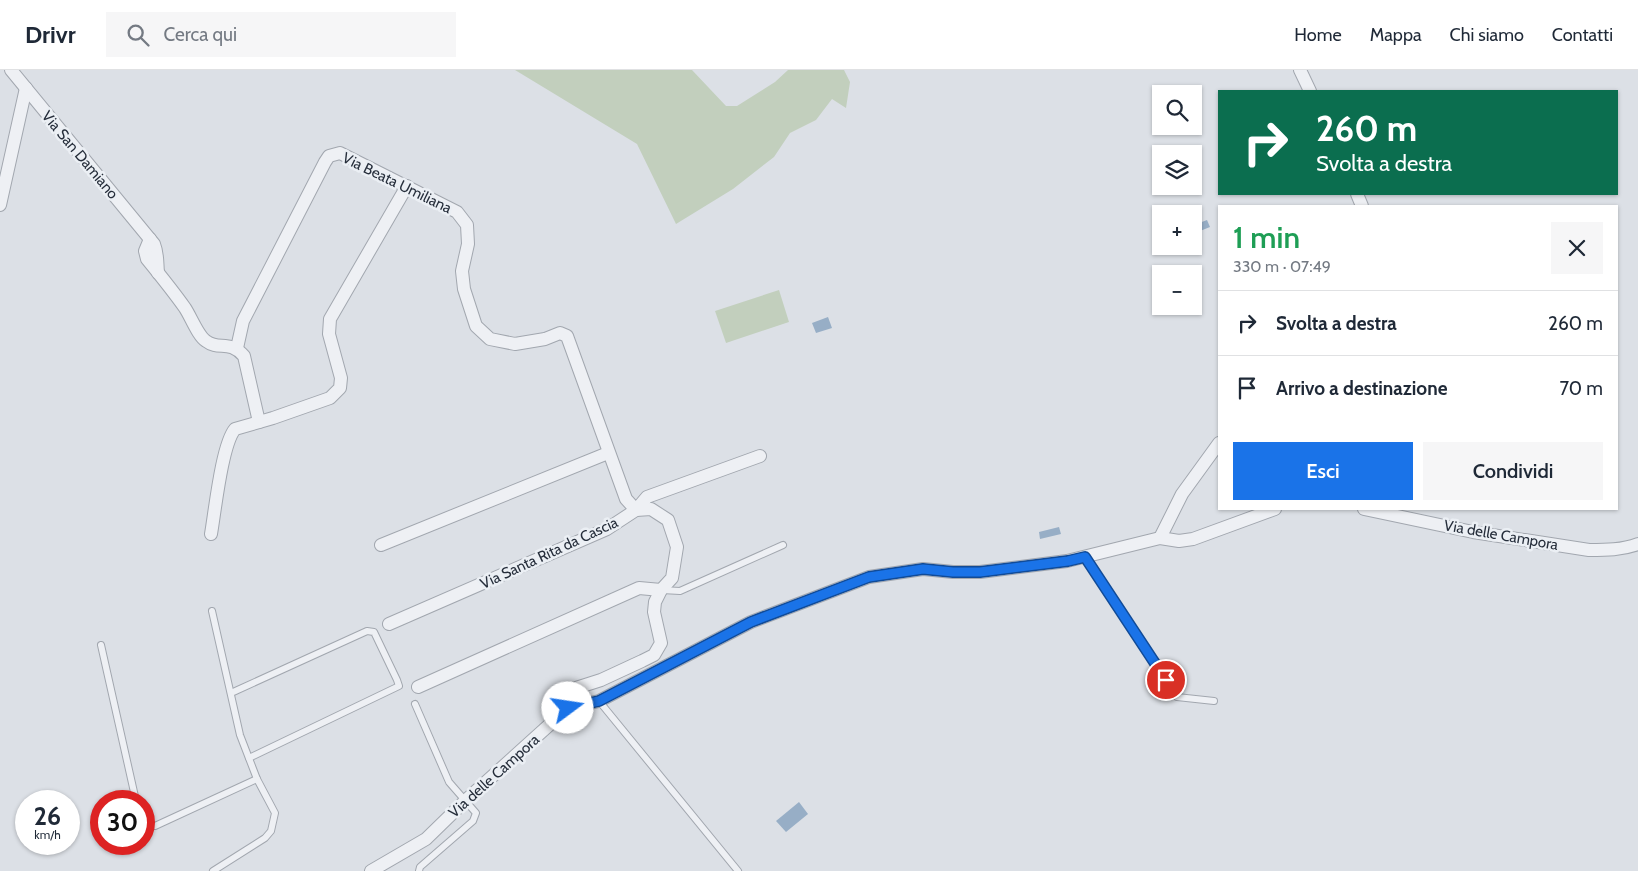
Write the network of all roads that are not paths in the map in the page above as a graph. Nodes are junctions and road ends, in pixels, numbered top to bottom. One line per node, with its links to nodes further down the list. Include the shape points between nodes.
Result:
1 (11, 70): 3 (street, Via San Damiano)
2 (1300, 70): 4 (street)
3 (26, 88): 6 (street); 7 (street, Via San Damiano, via 150,239 145,251 147,259 186,310 204,341)
4 (1310, 90)
5 (407, 186): 7 (street, Via Beata Umiliana, via 340,153 330,156 243,321); 8 (street, via 330,319 329,334 341,378 340,388 330,398); 10 (street, Via Beata Umiliana, via 457,212 467,225 468,244 462,271 464,289 476,326 490,339 515,344 560,333 568,336)
6 (0, 205)
7 (237, 348): 8 (street, via 244,356)
8 (259, 422): 15 (street, via 235,429 228,441)
9 (1218, 443): 16 (street, via 1182,494)
10 (608, 453): 12 (street, Via Beata Umiliana, via 626,499); 18 (street)
11 (760, 456): 12 (street, Via Santa Rita da Cascia, via 647,497)
12 (636, 510): 21 (street, via 651,509 668,520 674,534 677,547 672,578); 23 (street, Via Santa Rita da Cascia, via 607,529)
13 (1272, 510): 16 (street, Via delle Campora, via 1193,539)
14 (1369, 510): 17 (street, Via delle Campora, via 1473,532 1590,550 1629,548)
15 (212, 534)
16 (1160, 538): 20 (street, Via delle Campora)
17 (1638, 544)
18 (381, 545)
19 (783, 545): 21 (lane, via 680,591)
20 (1085, 557): 27 (street, Via delle Campora, via 980,572 923,569 869,577 751,622); 28 (lane, via 1177,697)
21 (661, 590): 25 (street, via 639,588); 30 (street, via 654,607 661,644 654,655 576,688 570,695)
22 (212, 612): 26 (lane)
23 (390, 624)
24 (101, 644): 33 (lane)
25 (418, 687)
26 (231, 693): 31 (lane, via 240,735); 31 (lane, via 367,631 374,632 398,680 399,686)
27 (599, 701): 30 (street, Via delle Campora); 39 (lane)
28 (1214, 701)
29 (415, 704): 34 (lane, via 449,782)
30 (568, 708): 34 (street, Via delle Campora)
31 (249, 758): 32 (lane)
32 (257, 779): 35 (lane); 37 (lane, via 275,813 271,831)
33 (134, 790)
34 (465, 801): 36 (street, Via delle Campora, via 426,839); 38 (lane, via 476,813 473,821)
35 (155, 826)
36 (379, 869)
37 (213, 871)
38 (419, 871)
39 (738, 871)

